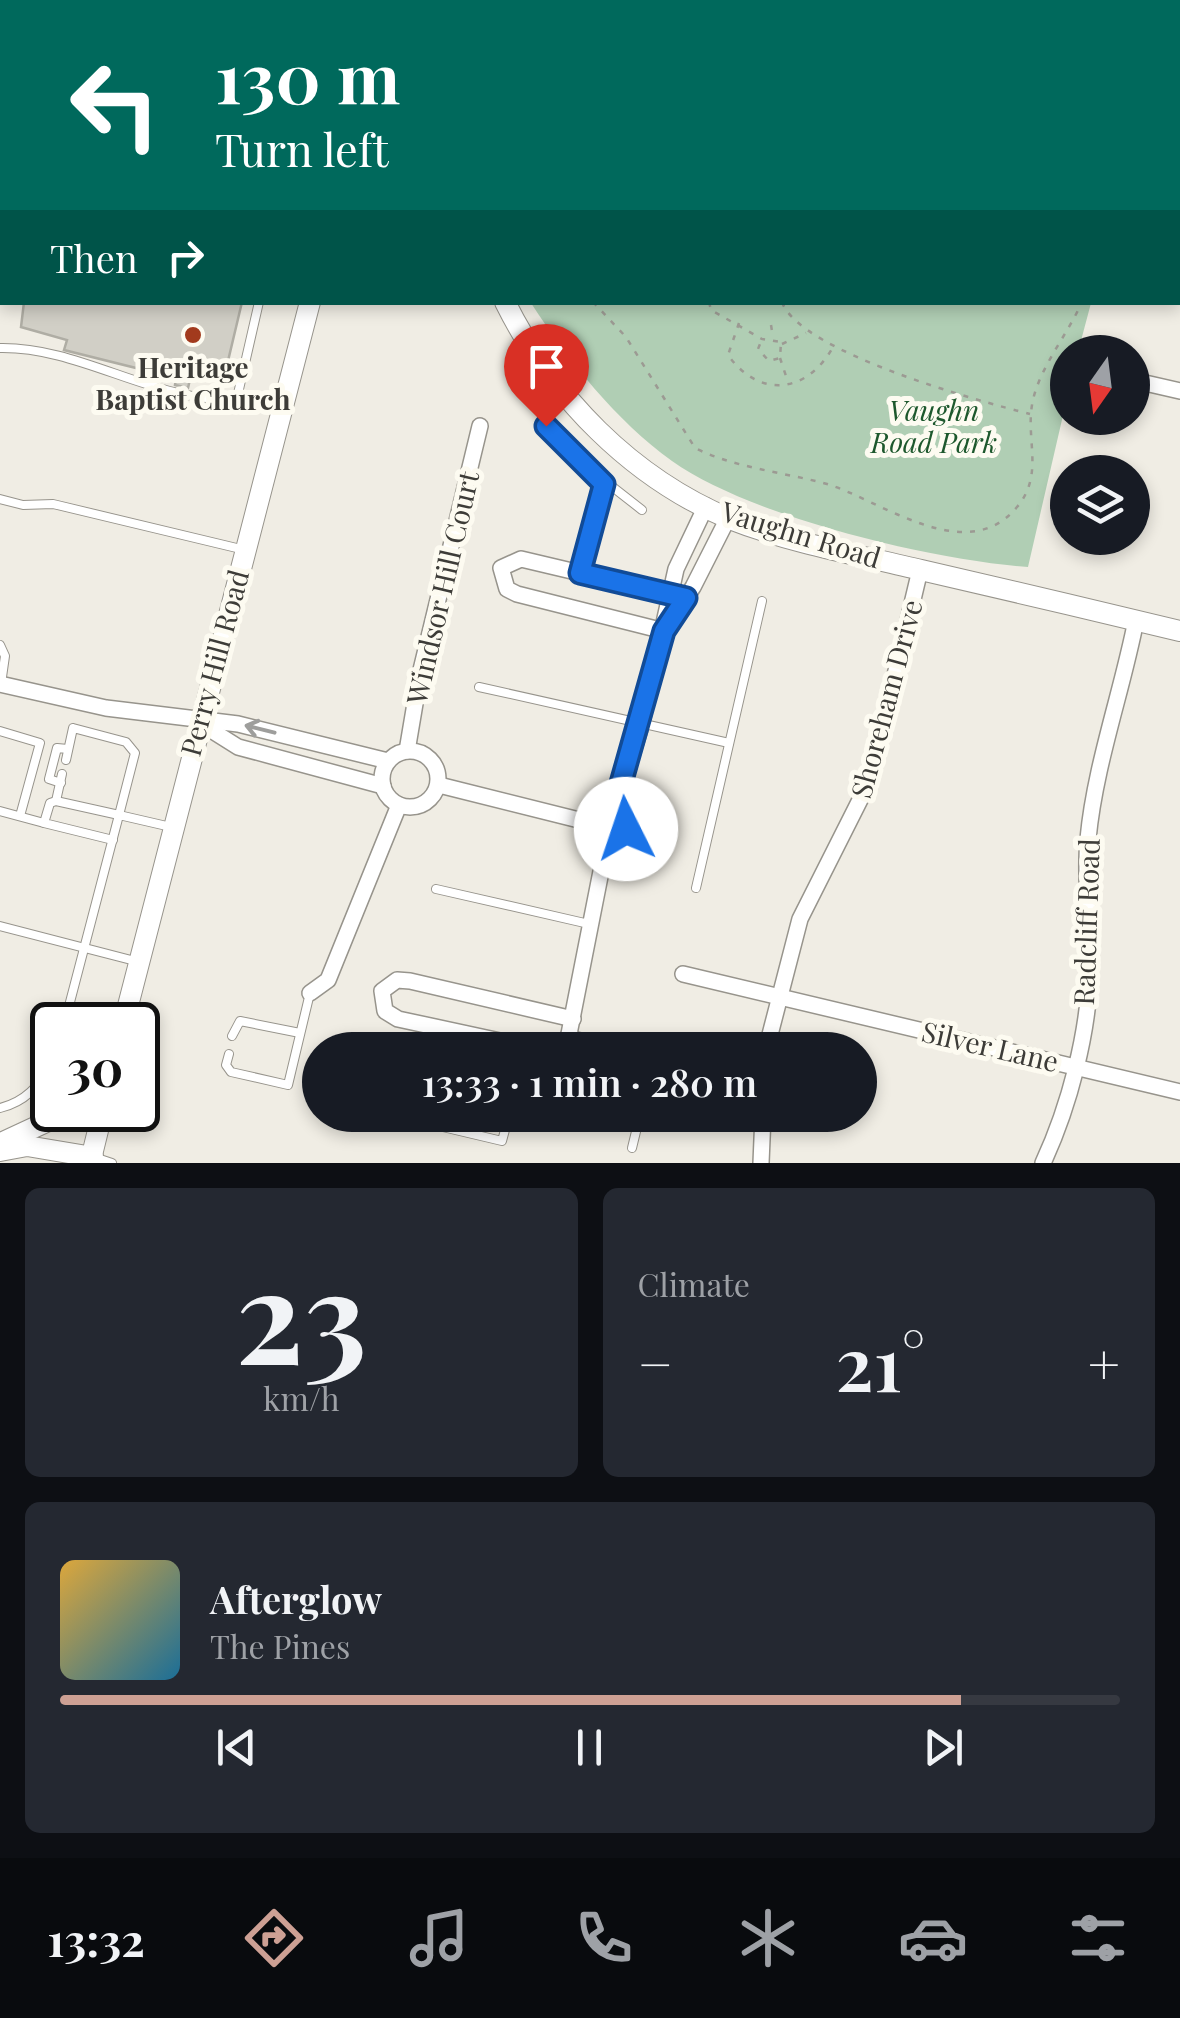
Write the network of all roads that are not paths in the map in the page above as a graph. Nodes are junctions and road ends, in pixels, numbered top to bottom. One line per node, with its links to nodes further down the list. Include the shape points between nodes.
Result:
1 (258, 305): 7 (lane)
2 (309, 305): 8 (main road, Perry Hill Road)
3 (506, 305): 13 (main road, Vaughn Road, via 524,341 578,412 643,467)
4 (0, 348): 7 (lane, via 42,352 174,392)
5 (1150, 384): 6 (street)
6 (1180, 391)
7 (237, 398): 8 (lane)
8 (282, 408): 16 (main road, Perry Hill Road)
9 (480, 426): 33 (street, Windsor Hill Court)
10 (546, 426): 11 (lane)
11 (604, 484): 14 (lane); 18 (lane)
12 (0, 499): 16 (lane, via 53,504)
13 (706, 506): 15 (main road, Vaughn Road); 19 (street)
14 (642, 510)
15 (728, 518): 17 (main road, Vaughn Road); 19 (street)
16 (245, 550): 27 (main road, Perry Hill Road)
17 (920, 570): 21 (main road, Vaughn Road); 58 (street, Shoreham Drive, via 870,780 800,918)
18 (580, 573): 19 (street); 22 (street, via 521,559 508,561 501,578 517,594)
19 (678, 596): 22 (street)
20 (762, 601): 31 (lane)
21 (1136, 620): 23 (main road, Vaughn Road); 69 (street, Radcliff Road, via 1090,820 1090,976)
22 (664, 631): 28 (street)
23 (1180, 631)
24 (0, 645): 25 (lane)
25 (0, 685): 27 (street)
26 (479, 687): 28 (lane)
27 (200, 722): 30 (street, one-way to 27); 36 (street, via 238,747); 47 (main road, Perry Hill Road)
28 (641, 726): 31 (lane); 41 (street)
29 (0, 731): 44 (lane, via 40,743)
30 (312, 742): 35 (street); 36 (lane)
31 (729, 743): 50 (lane)
32 (68, 750): 34 (lane); 39 (lane, via 58,748 49,780 62,778); 43 (lane, via 73,728 126,742 135,753)
33 (407, 751): 35 (street); 37 (street, via 429,758)
34 (66, 760)
35 (388, 761): 38 (street)
36 (306, 764): 38 (street)
37 (439, 785): 40 (street, via 425,804); 45 (street)
38 (383, 786): 40 (street)
39 (56, 801): 43 (lane); 46 (lane)
40 (400, 805): 57 (street, via 328,980)
41 (614, 808): 45 (street, via 595,810); 49 (street, via 626,829)
42 (0, 811): 44 (lane)
43 (119, 815): 47 (lane); 48 (lane)
44 (20, 816): 46 (lane)
45 (587, 822): 49 (street, via 589,836)
46 (44, 823): 48 (lane)
47 (172, 827): 55 (main road, Perry Hill Road)
48 (112, 840): 54 (lane)
49 (606, 846): 52 (street)
50 (696, 888)
51 (436, 889): 52 (lane)
52 (594, 925): 61 (street)
53 (0, 926): 54 (lane)
54 (84, 948): 55 (lane); 59 (lane)
55 (138, 962): 60 (main road, Perry Hill Road)
56 (684, 974): 58 (street, Silver Lane)
57 (310, 992): 66 (lane)
58 (778, 996): 65 (street, Shoreham Drive); 69 (street, Silver Lane)
59 (70, 1002)
60 (129, 1002)
61 (571, 1026): 62 (street, via 410,981 397,980 382,991 386,1011 398,1019); 63 (street); 64 (lane)
62 (456, 1032)
63 (569, 1032)
64 (587, 1032)
65 (770, 1032)
66 (300, 1033): 67 (lane, via 240,1021); 68 (lane, via 288,1085 231,1072)
67 (232, 1036)
68 (229, 1054)
69 (1073, 1066): 70 (street, Silver Lane); 85 (street, Radcliff Road)
70 (1180, 1092)
71 (30, 1093): 72 (lane)
72 (0, 1108)
73 (30, 1132): 79 (main road)
74 (100, 1132): 81 (main road)
75 (467, 1132): 76 (lane, via 502,1140)
76 (504, 1132)
77 (636, 1132): 80 (lane)
78 (762, 1132): 84 (street)
79 (0, 1148): 81 (main road, via 26,1146)
80 (632, 1148)
81 (97, 1161)
82 (0, 1162): 83 (main road)
83 (25, 1163)
84 (761, 1163)
85 (1042, 1163)

